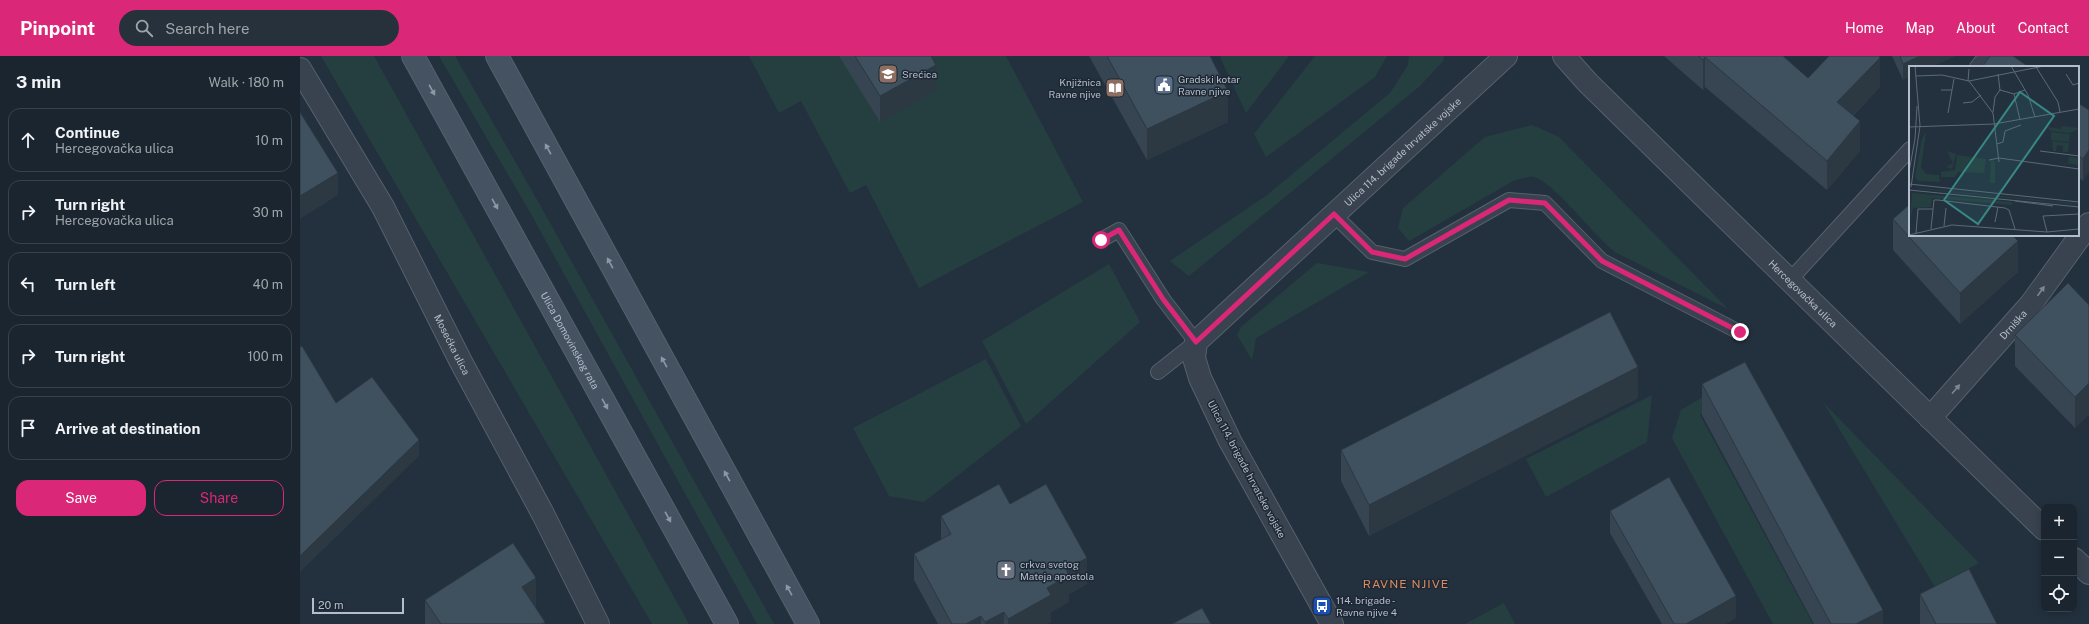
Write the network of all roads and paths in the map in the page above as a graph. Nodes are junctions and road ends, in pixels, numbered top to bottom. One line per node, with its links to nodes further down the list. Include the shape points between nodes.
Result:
1 (413, 56): 21 (main road, Ulica Domovinskog rata, one-way to 21)
2 (497, 56): 22 (main road, one-way to 2)
3 (1506, 56): 9 (street, Ulica 114. brigade hrvatske vojske)
4 (1564, 56): 12 (street, Hercegovačka ulica, via 1588,83)
5 (1986, 56): 6 (lane)
6 (1978, 66)
7 (300, 69): 20 (street, Mosećka ulica, via 383,207)
8 (1909, 150): 12 (lane)
9 (1334, 214): 13 (lane, via 1372,252 1405,259 1509,200 1545,203 1602,261); 14 (street, Ulica 114. brigade hrvatske vojske)
10 (2089, 224): 16 (street, Drniška, one-way to 10, via 2031,304)
11 (1101, 240): 14 (lane, via 1119,230 1163,299)
12 (1790, 280): 16 (street, Hercegovačka ulica)
13 (1740, 332)
14 (1196, 342): 15 (lane); 23 (street, Ulica 114. brigade hrvatske vojske, via 1194,358 1200,378 1220,420)
15 (1158, 372)
16 (1930, 418): 17 (street, Hercegovačka ulica)
17 (2041, 526)
18 (2077, 562): 19 (street)
19 (2089, 573)
20 (598, 624)
21 (727, 624)
22 (808, 624)
23 (1332, 624)

